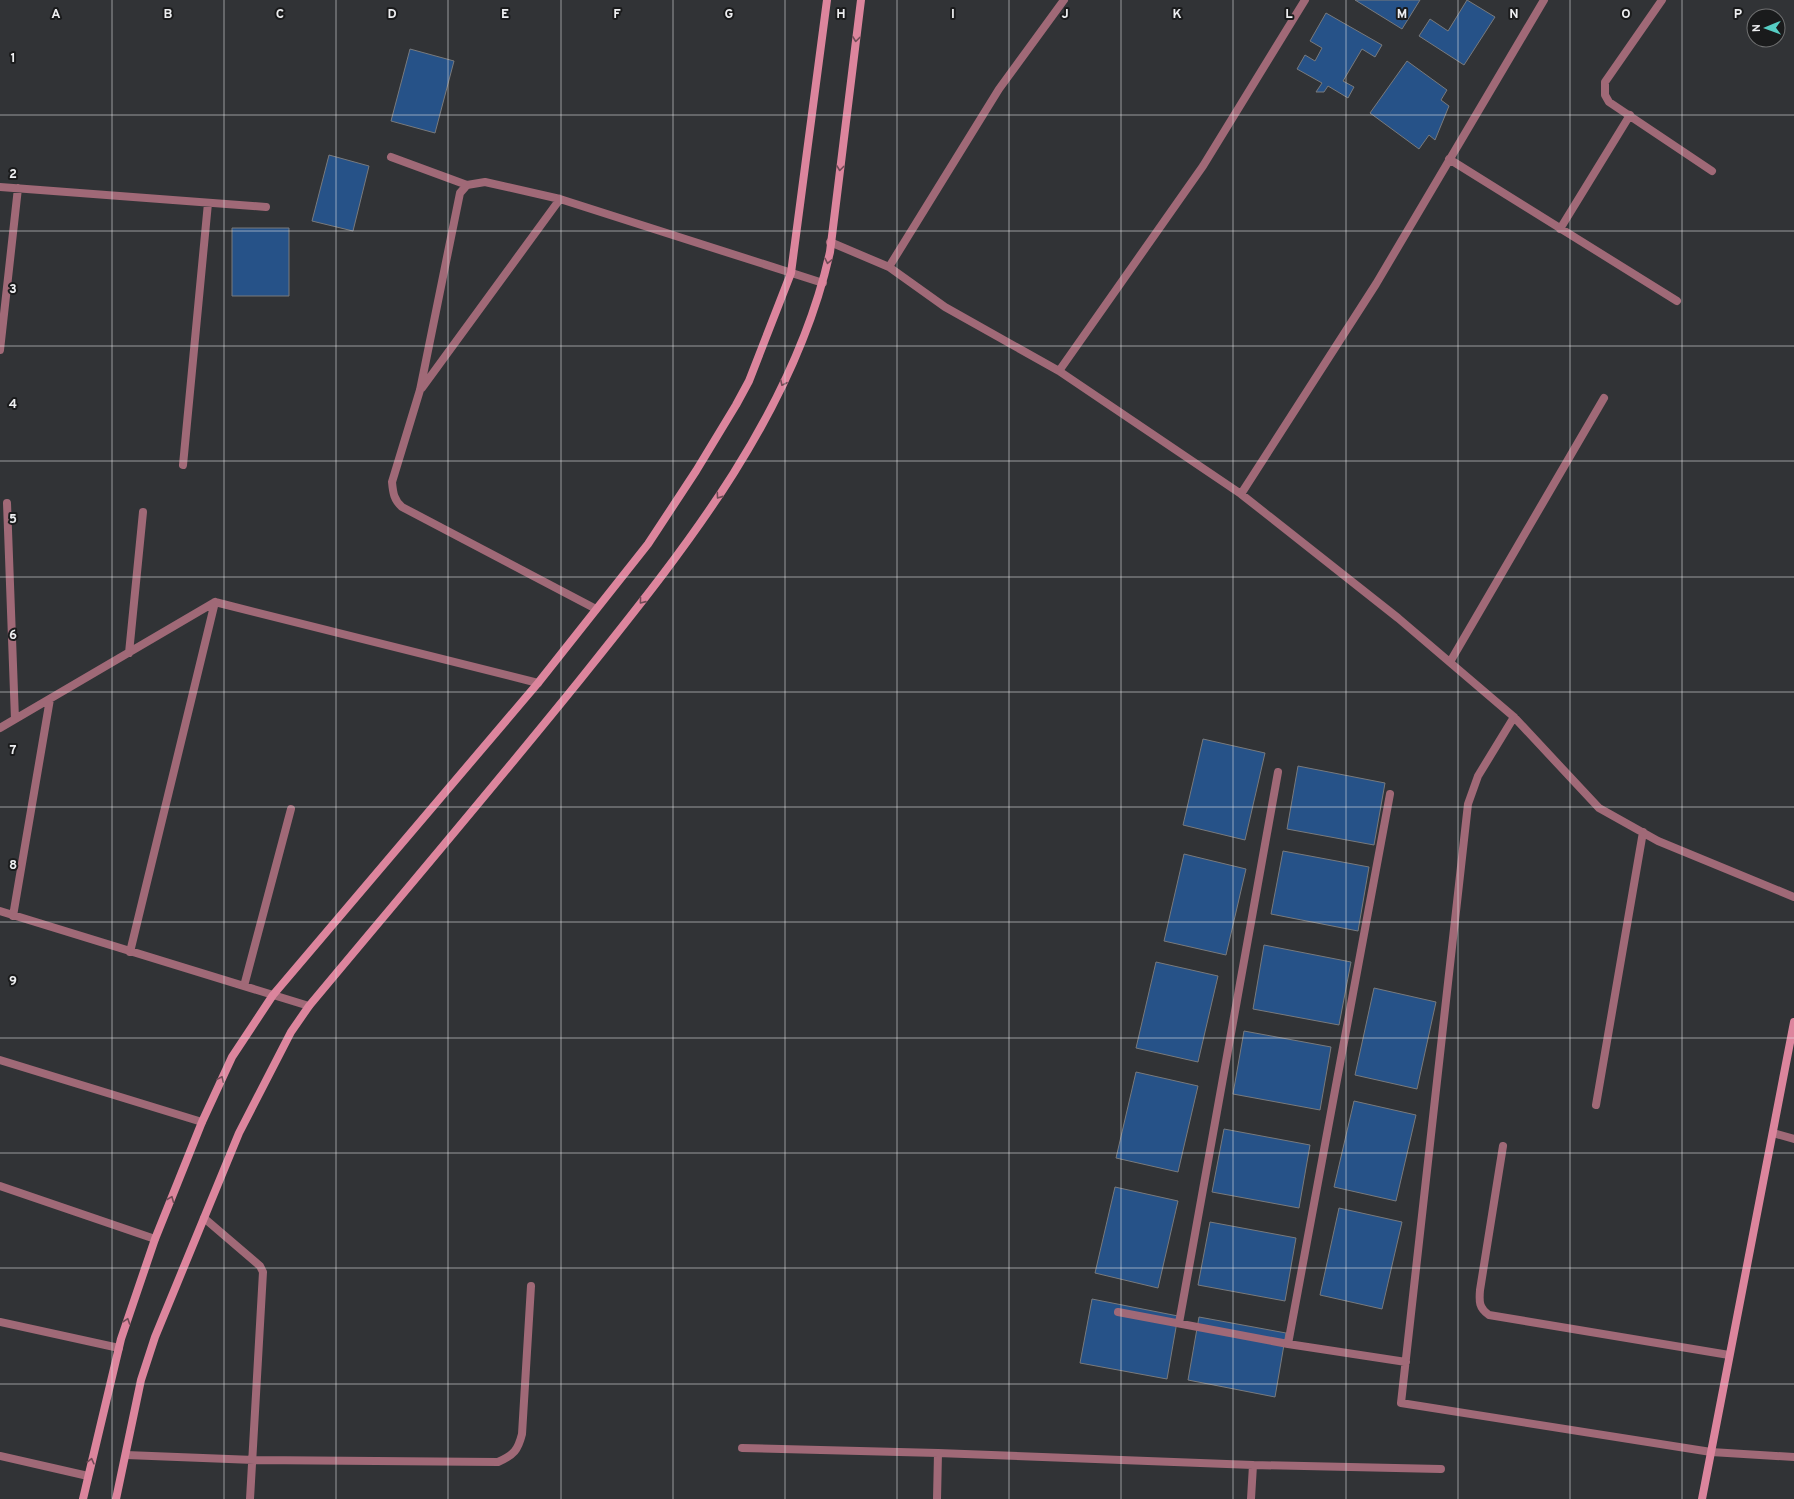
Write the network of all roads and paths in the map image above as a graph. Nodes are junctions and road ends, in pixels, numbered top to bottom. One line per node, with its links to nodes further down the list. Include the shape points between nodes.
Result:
1 (827, 0): 20 (street)
2 (861, 0): 18 (street, one-way to 18)
3 (1064, 0): 19 (street, via 999,89)
4 (1305, 0): 24 (street, via 1203,166)
5 (1544, 0): 9 (street)
6 (1662, 0): 7 (street, via 1605,82 1605,95 1609,102)
7 (1630, 116): 10 (street); 17 (street)
8 (391, 157): 11 (street)
9 (1449, 160): 17 (street); 28 (street, via 1376,284)
10 (1712, 171)
11 (467, 185): 14 (street, via 485,182); 25 (street, via 460,193)
12 (0, 187): 13 (street)
13 (18, 188): 15 (street); 23 (street)
14 (560, 199): 20 (street); 25 (street)
15 (208, 203): 16 (street); 27 (street)
16 (266, 207)
17 (1560, 229): 22 (street)
18 (830, 242): 19 (street); 21 (street, one-way to 21)
19 (889, 267): 24 (street, via 945,307)
20 (791, 273): 21 (street); 32 (street, via 749,381 736,405 648,544)
21 (823, 284): 50 (street, one-way to 50, via 796,354 768,413 734,474 672,564 542,726)
22 (1677, 302)
23 (0, 350)
24 (1059, 371): 28 (street)
25 (420, 390): 32 (street, via 392,482 396,501 402,507)
26 (1604, 398): 34 (street)
27 (183, 465)
28 (1241, 494): 34 (street)
29 (7, 503): 38 (street)
30 (143, 512): 33 (street)
31 (214, 602): 33 (street); 35 (street); 47 (street)
32 (596, 610): 35 (street)
33 (129, 652): 36 (street)
34 (1450, 662): 37 (street)
35 (538, 683): 49 (street)
36 (50, 699): 38 (street); 46 (street)
37 (1514, 717): 43 (street, via 1599,808); 68 (street, via 1478,776 1468,804)
38 (15, 719): 39 (street)
39 (0, 728)
40 (1278, 772): 64 (street)
41 (1390, 794): 65 (street)
42 (291, 808): 48 (street)
43 (1643, 832): 44 (street, via 1658,841); 53 (street)
44 (1794, 897)
45 (0, 911): 46 (street)
46 (13, 916): 47 (street)
47 (130, 952): 48 (street)
48 (244, 986): 49 (street)
49 (273, 995): 50 (street); 54 (street, one-way to 49, via 232,1057)
50 (309, 1006): 59 (street, via 291,1032 239,1134)
51 (1794, 1022): 55 (street)
52 (0, 1060): 54 (street)
53 (1596, 1105)
54 (202, 1122): 60 (street, one-way to 54)
55 (1772, 1133): 56 (street); 67 (street)
56 (1794, 1139)
57 (1503, 1146): 67 (street, via 1480,1290 1479,1301 1482,1309 1489,1315)
58 (0, 1186): 60 (street)
59 (204, 1218): 72 (street, via 141,1380); 75 (street, via 260,1266 263,1272)
60 (155, 1239): 66 (street, one-way to 60)
61 (531, 1286): 75 (street, via 522,1434 519,1447 510,1456 498,1462)
62 (1118, 1312): 64 (street)
63 (0, 1322): 66 (street)
64 (1179, 1323): 65 (street)
65 (1288, 1344): 68 (street)
66 (119, 1348): 78 (street, one-way to 66)
67 (1729, 1355): 70 (street)
68 (1406, 1362): 70 (street, via 1401,1403)
69 (742, 1448): 71 (street)
70 (1711, 1452): 74 (street); 84 (street)
71 (938, 1453): 76 (street); 82 (street)
72 (126, 1455): 75 (street); 80 (street)
73 (0, 1456): 78 (street)
74 (1794, 1457)
75 (254, 1460): 81 (street)
76 (1253, 1465): 77 (street); 83 (street)
77 (1441, 1469)
78 (88, 1476): 79 (street)
79 (83, 1499)
80 (116, 1499)
81 (250, 1499)
82 (937, 1499)
83 (1251, 1499)
84 (1702, 1499)

